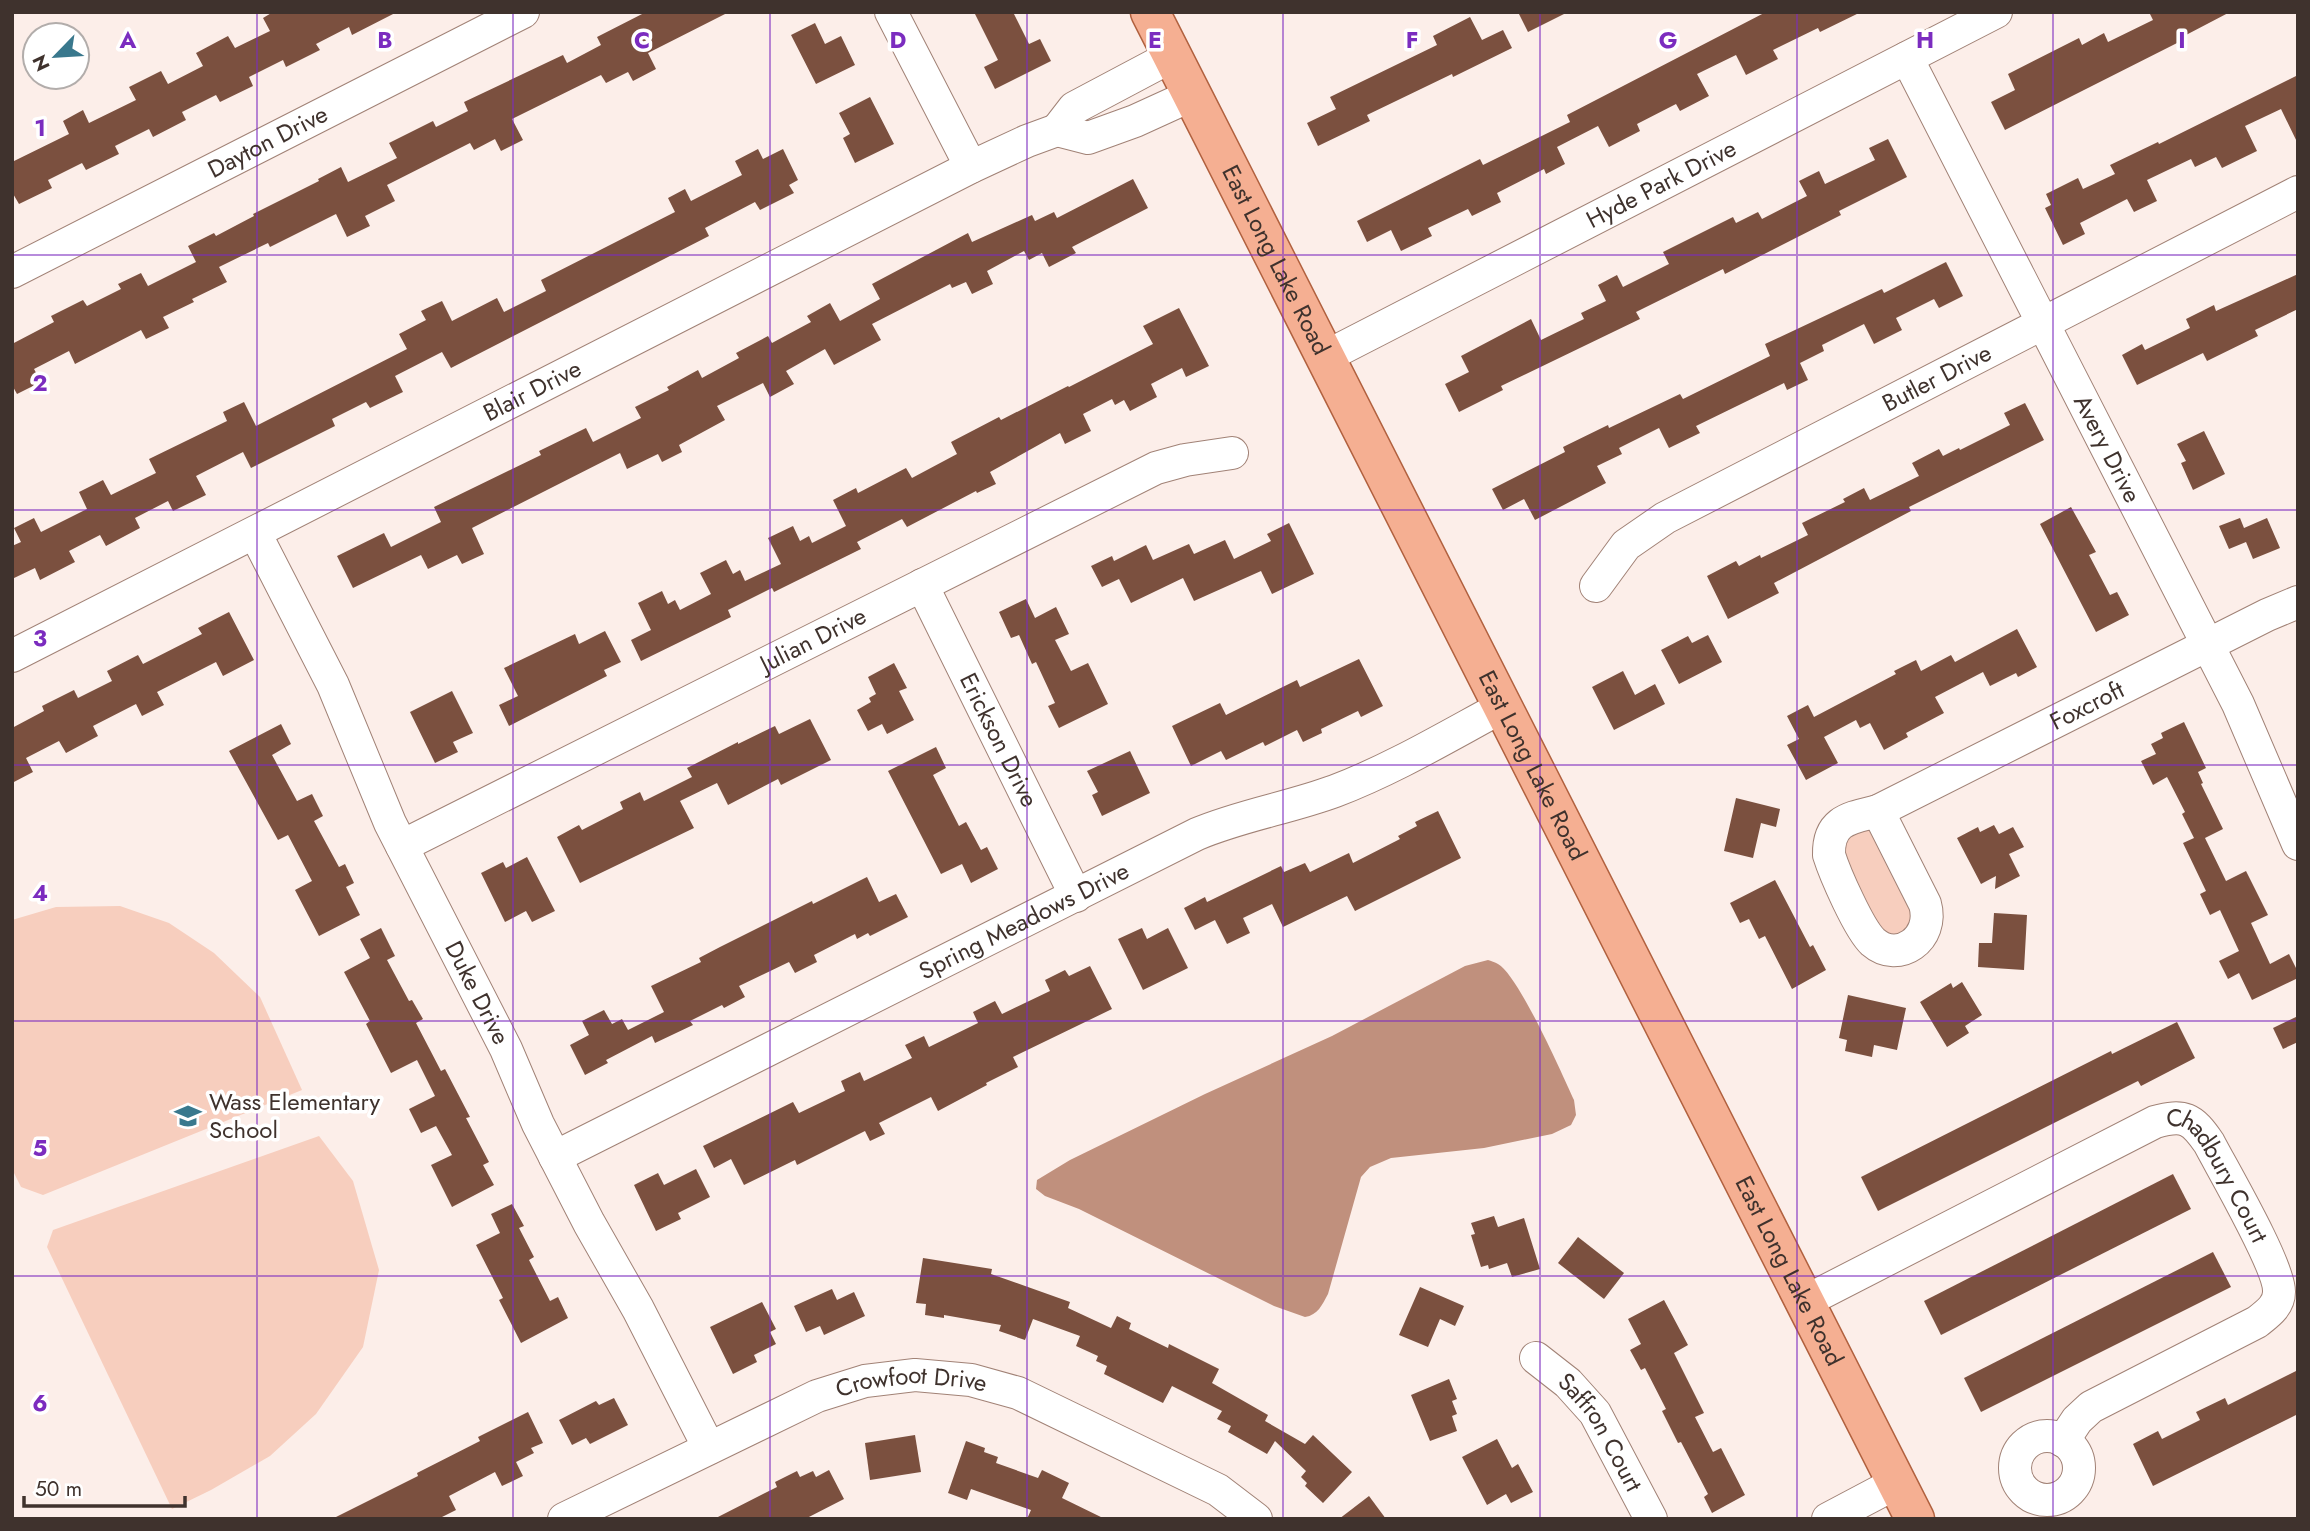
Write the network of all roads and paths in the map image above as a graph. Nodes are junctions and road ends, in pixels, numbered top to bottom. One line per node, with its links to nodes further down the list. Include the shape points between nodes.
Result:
1 (523, 12): 11 (street, Dayton Drive)
2 (891, 12): 9 (street)
3 (1150, 12): 5 (main road, East Long Lake Road)
4 (1996, 12): 6 (street, Hyde Park Drive)
5 (1172, 56): 7 (main road, East Long Lake Road); 8 (street, Blair Drive, via 1074,108)
6 (1906, 58): 12 (street, Avery Drive); 13 (street, Hyde Park Drive)
7 (1192, 95): 8 (street, via 1088,138); 13 (main road, East Long Lake Road)
8 (1057, 130): 9 (street, Blair Drive)
9 (971, 167): 15 (street, Blair Drive)
10 (2298, 192): 12 (street, Butler Drive)
11 (12, 272)
12 (2043, 324): 17 (street, Butler Drive, via 1665,518 1626,545); 19 (street, Avery Drive)
13 (1325, 357): 21 (main road, East Long Lake Road)
14 (1232, 453): 16 (street, Julian Drive, via 1156,468)
15 (256, 533): 20 (street, Blair Drive); 24 (street, Duke Drive, via 333,685)
16 (922, 585): 24 (street, Julian Drive); 25 (street, Erickson Drive)
17 (1596, 586)
18 (2298, 602): 19 (street, Foxcroft)
19 (2207, 645): 22 (street, Foxcroft); 23 (street, Avery Drive)
20 (12, 656)
21 (1502, 706): 25 (street, Spring Meadows Drive, via 1351,785 1223,823); 27 (main road, East Long Lake Road)
22 (1878, 811)
23 (2298, 844)
24 (402, 846): 26 (street, Duke Drive, via 506,1049)
25 (1076, 896): 26 (street, Spring Meadows Drive)
26 (555, 1157): 30 (street, Duke Drive)
27 (1804, 1302): 29 (street, Chadbury Court, via 2155,1122 2185,1118 2208,1143 2270,1262 2279,1292 2276,1304 2257,1322 2091,1407); 31 (main road, East Long Lake Road)
28 (1536, 1358): 34 (street, Saffron Court, via 1568,1383 1595,1413)
29 (2063, 1441)
30 (709, 1448): 32 (street, Crowfoot Drive); 33 (street, Crowfoot Drive, via 841,1387 915,1375 958,1378 1037,1402 1218,1490)
31 (1896, 1483): 35 (street); 36 (main road, East Long Lake Road)
32 (564, 1519)
33 (1256, 1519)
34 (1651, 1519)
35 (1828, 1519)
36 (1915, 1519)

